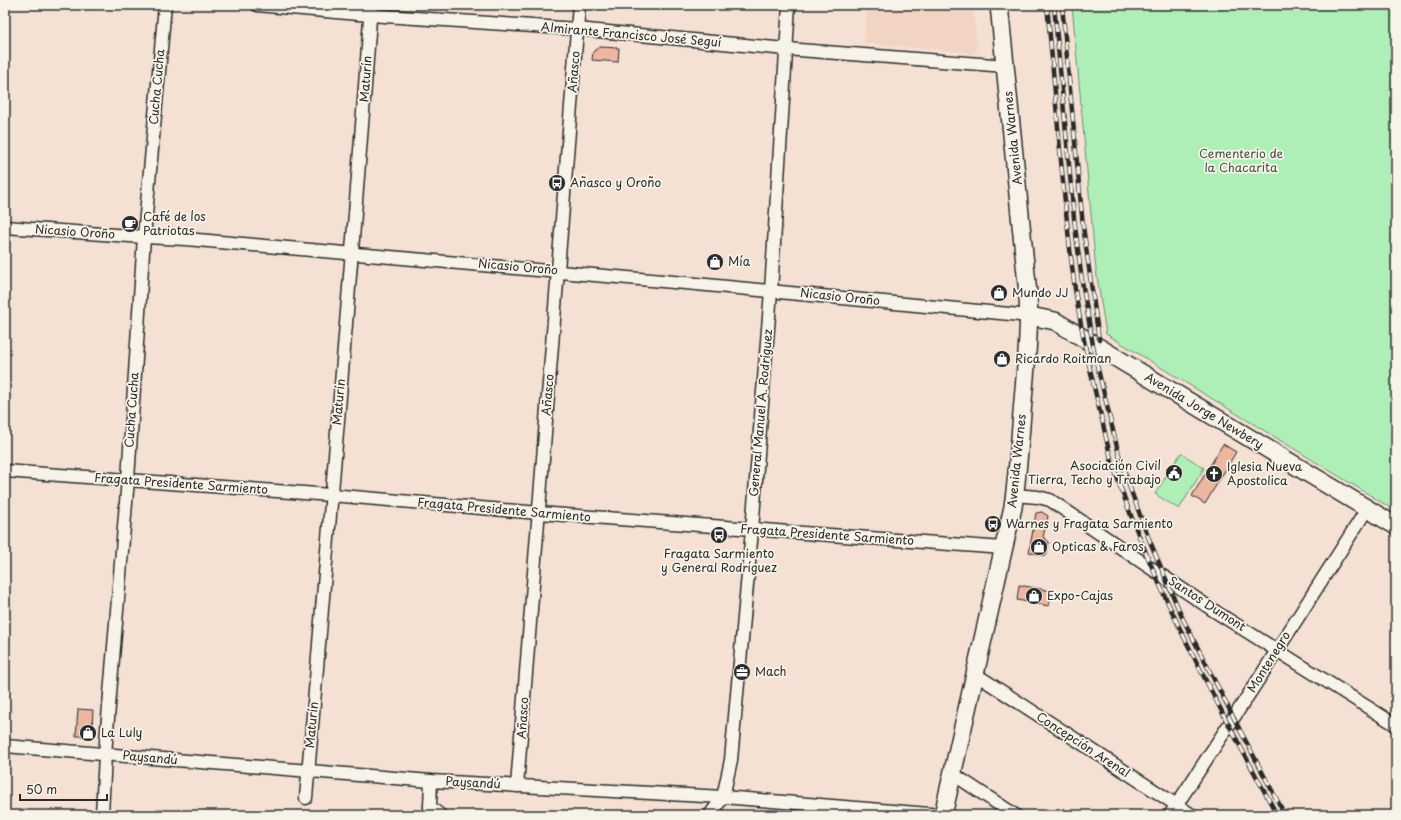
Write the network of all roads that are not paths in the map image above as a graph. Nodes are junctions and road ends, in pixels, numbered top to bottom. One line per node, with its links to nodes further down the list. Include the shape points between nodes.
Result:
1 (165, 5): 11 (street, Cucha Cucha)
2 (257, 5): 6 (street, Almirante Francisco José Seguí)
3 (579, 5): 7 (street, Añasco)
4 (789, 5): 8 (street, General Manuel A. Rodríguez)
5 (1000, 5): 9 (main road, Avenida Warnes)
6 (371, 10): 7 (street, Almirante Francisco José Seguí); 12 (street, Maturín)
7 (577, 29): 8 (street, Almirante Francisco José Seguí); 13 (street, Añasco)
8 (786, 49): 9 (street, Almirante Francisco José Seguí); 14 (street, General Manuel A. Rodríguez)
9 (1006, 66): 15 (main road, Avenida Warnes)
10 (5, 227): 11 (street, Nicasio Oroño)
11 (144, 237): 12 (street, Nicasio Oroño); 17 (street, Cucha Cucha)
12 (353, 253): 13 (street, Nicasio Oroño); 18 (street, Maturín)
13 (558, 271): 14 (street, Nicasio Oroño); 21 (street, Añasco)
14 (771, 290): 15 (street, Nicasio Oroño); 23 (street, General Manuel A. Rodríguez)
15 (1030, 316): 19 (main road, Avenida Warnes); 20 (main road, Avenida Jorge Newbery, via 1055,322)
16 (5, 471): 17 (street, Fragata Presidente Sarmiento)
17 (128, 479): 18 (street, Fragata Presidente Sarmiento); 29 (street, Cucha Cucha)
18 (331, 495): 21 (street, Fragata Presidente Sarmiento); 30 (street, Maturín)
19 (1014, 495): 24 (main road, Avenida Warnes); 25 (street, Santos Dumont, via 1050,500 1216,612)
20 (1367, 509): 22 (main road, Avenida Jorge Newbery); 25 (street, Montenegro)
21 (539, 513): 23 (street, Fragata Presidente Sarmiento); 33 (street, Añasco)
22 (1396, 526)
23 (752, 530): 24 (street, Fragata Presidente Sarmiento); 34 (street, General Manuel A. Rodríguez, via 731,760)
24 (1003, 548): 26 (main road, Avenida Warnes)
25 (1277, 649): 27 (street, Santos Dumont); 36 (street, Montenegro)
26 (975, 674): 31 (main road, Avenida Warnes); 36 (street, Concepción Arenal)
27 (1396, 725)
28 (5, 746): 29 (street, Paysandú)
29 (106, 754): 30 (street, Paysandú); 38 (street, Cucha Cucha)
30 (309, 771): 32 (street, Paysandú); 35 (street, Maturín)
31 (953, 774): 41 (main road, Avenida Warnes); 42 (street)
32 (431, 781): 33 (street, Paysandú); 37 (street)
33 (518, 786): 34 (street, Paysandú)
34 (723, 797): 40 (street, General Manuel A. Rodríguez); 41 (street, Paysandú)
35 (306, 798)
36 (1173, 810): 43 (street, Concepción Arenal)
37 (426, 811): 39 (street)
38 (102, 815)
39 (440, 815)
40 (710, 815)
41 (942, 815)
42 (1015, 815)
43 (1192, 815)

